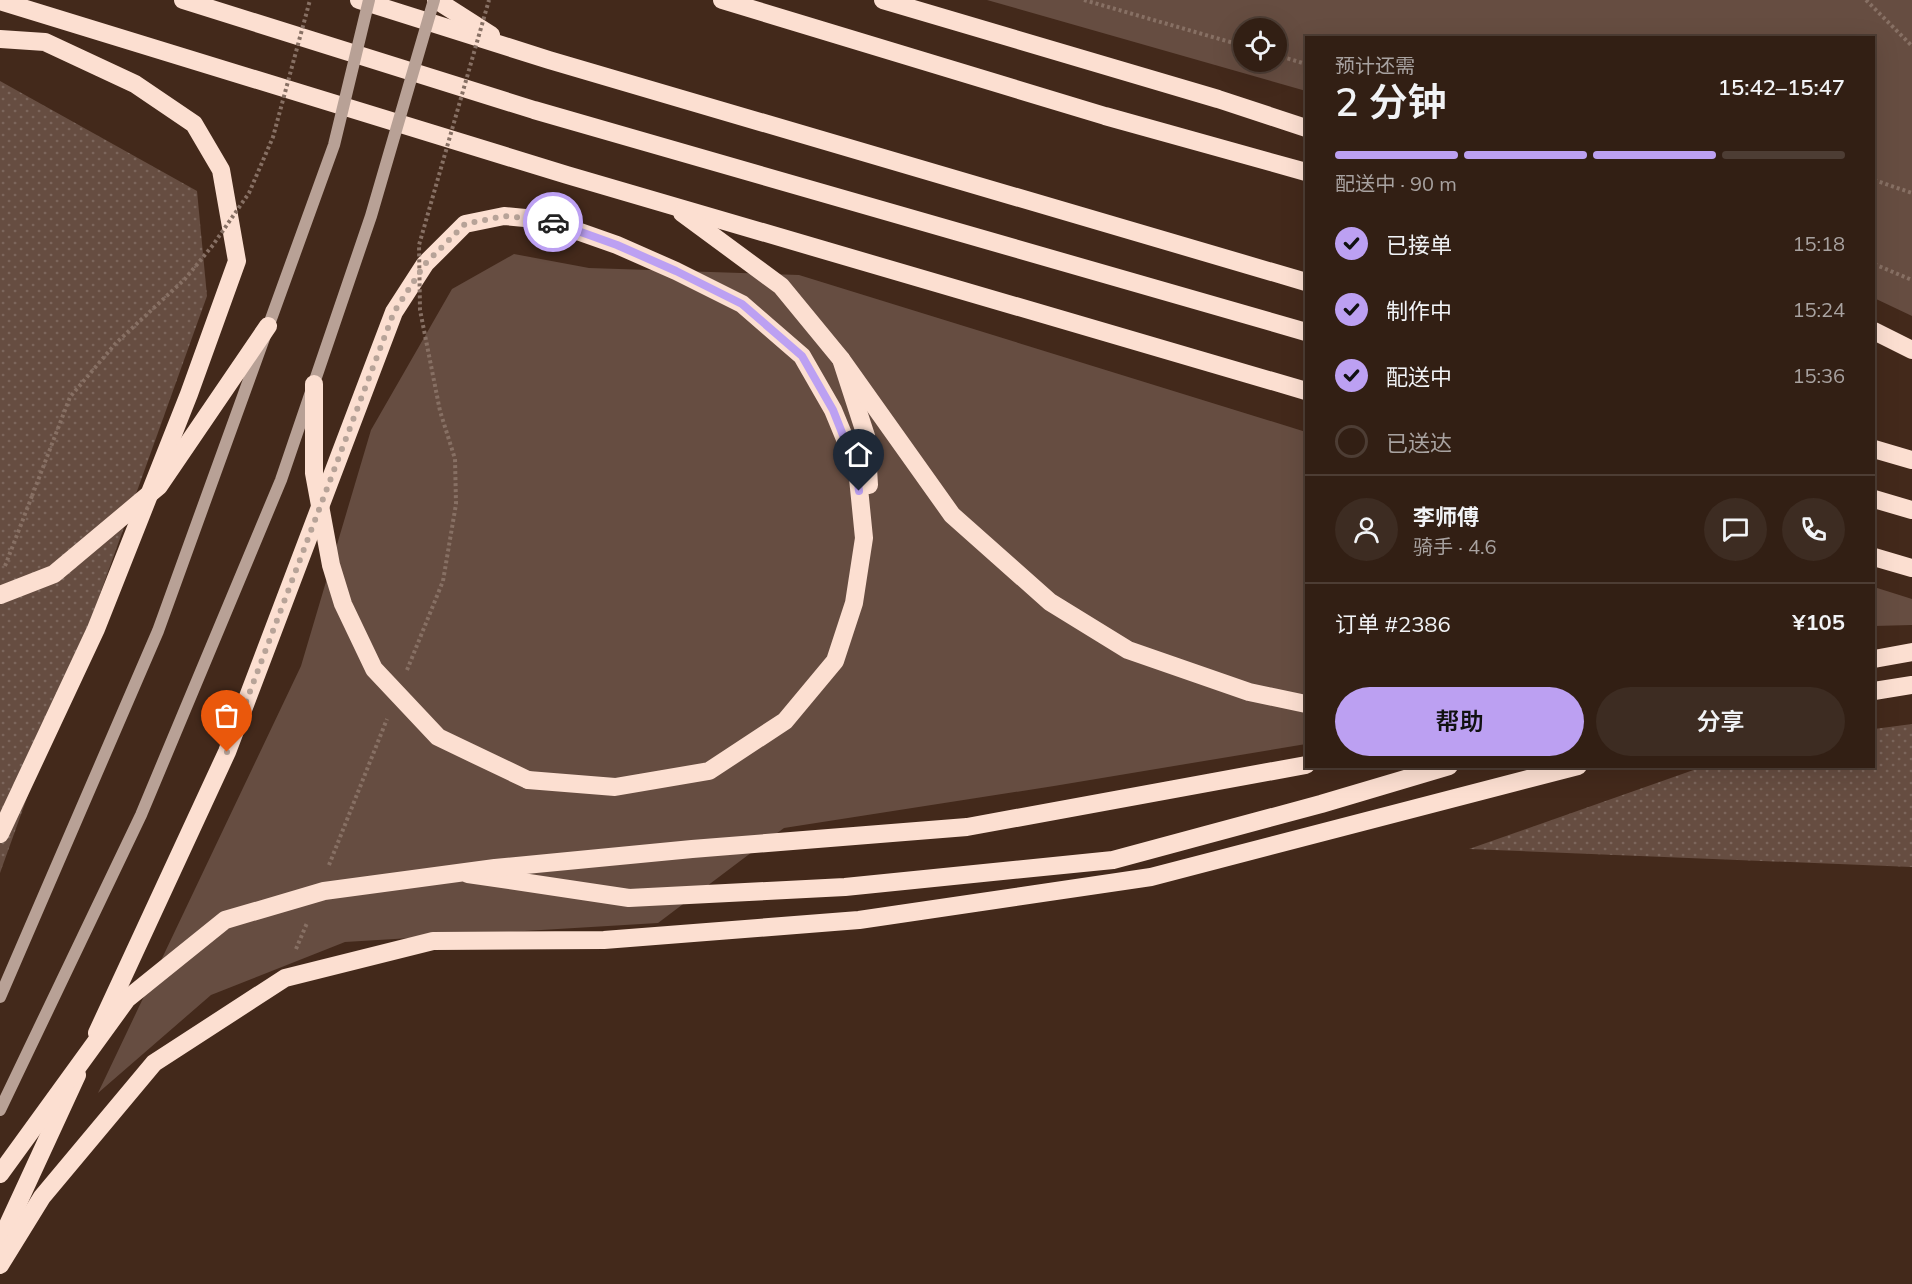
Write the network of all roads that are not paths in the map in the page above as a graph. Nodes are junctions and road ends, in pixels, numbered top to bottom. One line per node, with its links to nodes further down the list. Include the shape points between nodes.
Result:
1 (183, 0): 15 (highway, via 534,110)
2 (359, 0): 9 (highway)
3 (369, 0): 14 (main road, bridge, via 334,145)
4 (435, 0): 9 (highway); 19 (main road, bridge, via 371,216)
5 (722, 0): 11 (highway, via 1105,116)
6 (883, 0): 10 (highway)
7 (6, 4): 12 (highway)
8 (0, 39): 37 (highway, via 45,42 135,84 194,124 221,170 237,261 96,628)
9 (513, 49): 13 (highway)
10 (1305, 128)
11 (1305, 172)
12 (671, 205): 18 (highway, via 781,286); 20 (highway)
13 (1305, 282)
14 (268, 326): 27 (highway, bridge, via 159,486 54,574); 39 (main road, bridge, via 158,631)
15 (1303, 331)
16 (1875, 332): 17 (highway)
17 (1912, 350)
18 (841, 359): 28 (highway, via 866,436 870,514); 33 (highway, via 952,515 1050,602 1128,651 1249,692)
19 (314, 384): 28 (highway, bridge, via 314,472 331,565 343,604 374,669 438,737 528,780 615,787 709,771 785,721 835,661); 40 (main road, bridge, via 281,480 141,815)
20 (1305, 391)
21 (1875, 449): 22 (highway)
22 (1912, 460)
23 (1875, 499): 24 (highway)
24 (1912, 510)
25 (1875, 557): 26 (highway)
26 (1912, 568)
27 (0, 595)
28 (854, 603): 42 (highway, via 864,538 856,468 833,410 802,356 742,304 617,245 546,220 504,216 465,224 425,264 394,312 227,752)
29 (1912, 652): 30 (highway)
30 (1875, 659)
31 (1912, 685): 32 (highway)
32 (1875, 691)
33 (1305, 704)
34 (1305, 765): 38 (highway, bridge, via 967,827)
35 (1442, 768): 38 (highway, bridge, via 1113,860 845,888 629,898)
36 (1570, 768): 43 (highway, via 1151,877 859,920 604,940 433,941 285,978 154,1063 42,1197)
37 (0, 834)
38 (460, 873): 41 (highway, bridge, via 324,891 225,920 127,999)
39 (0, 997)
40 (0, 1110)
41 (0, 1174)
42 (0, 1242)
43 (0, 1265)

